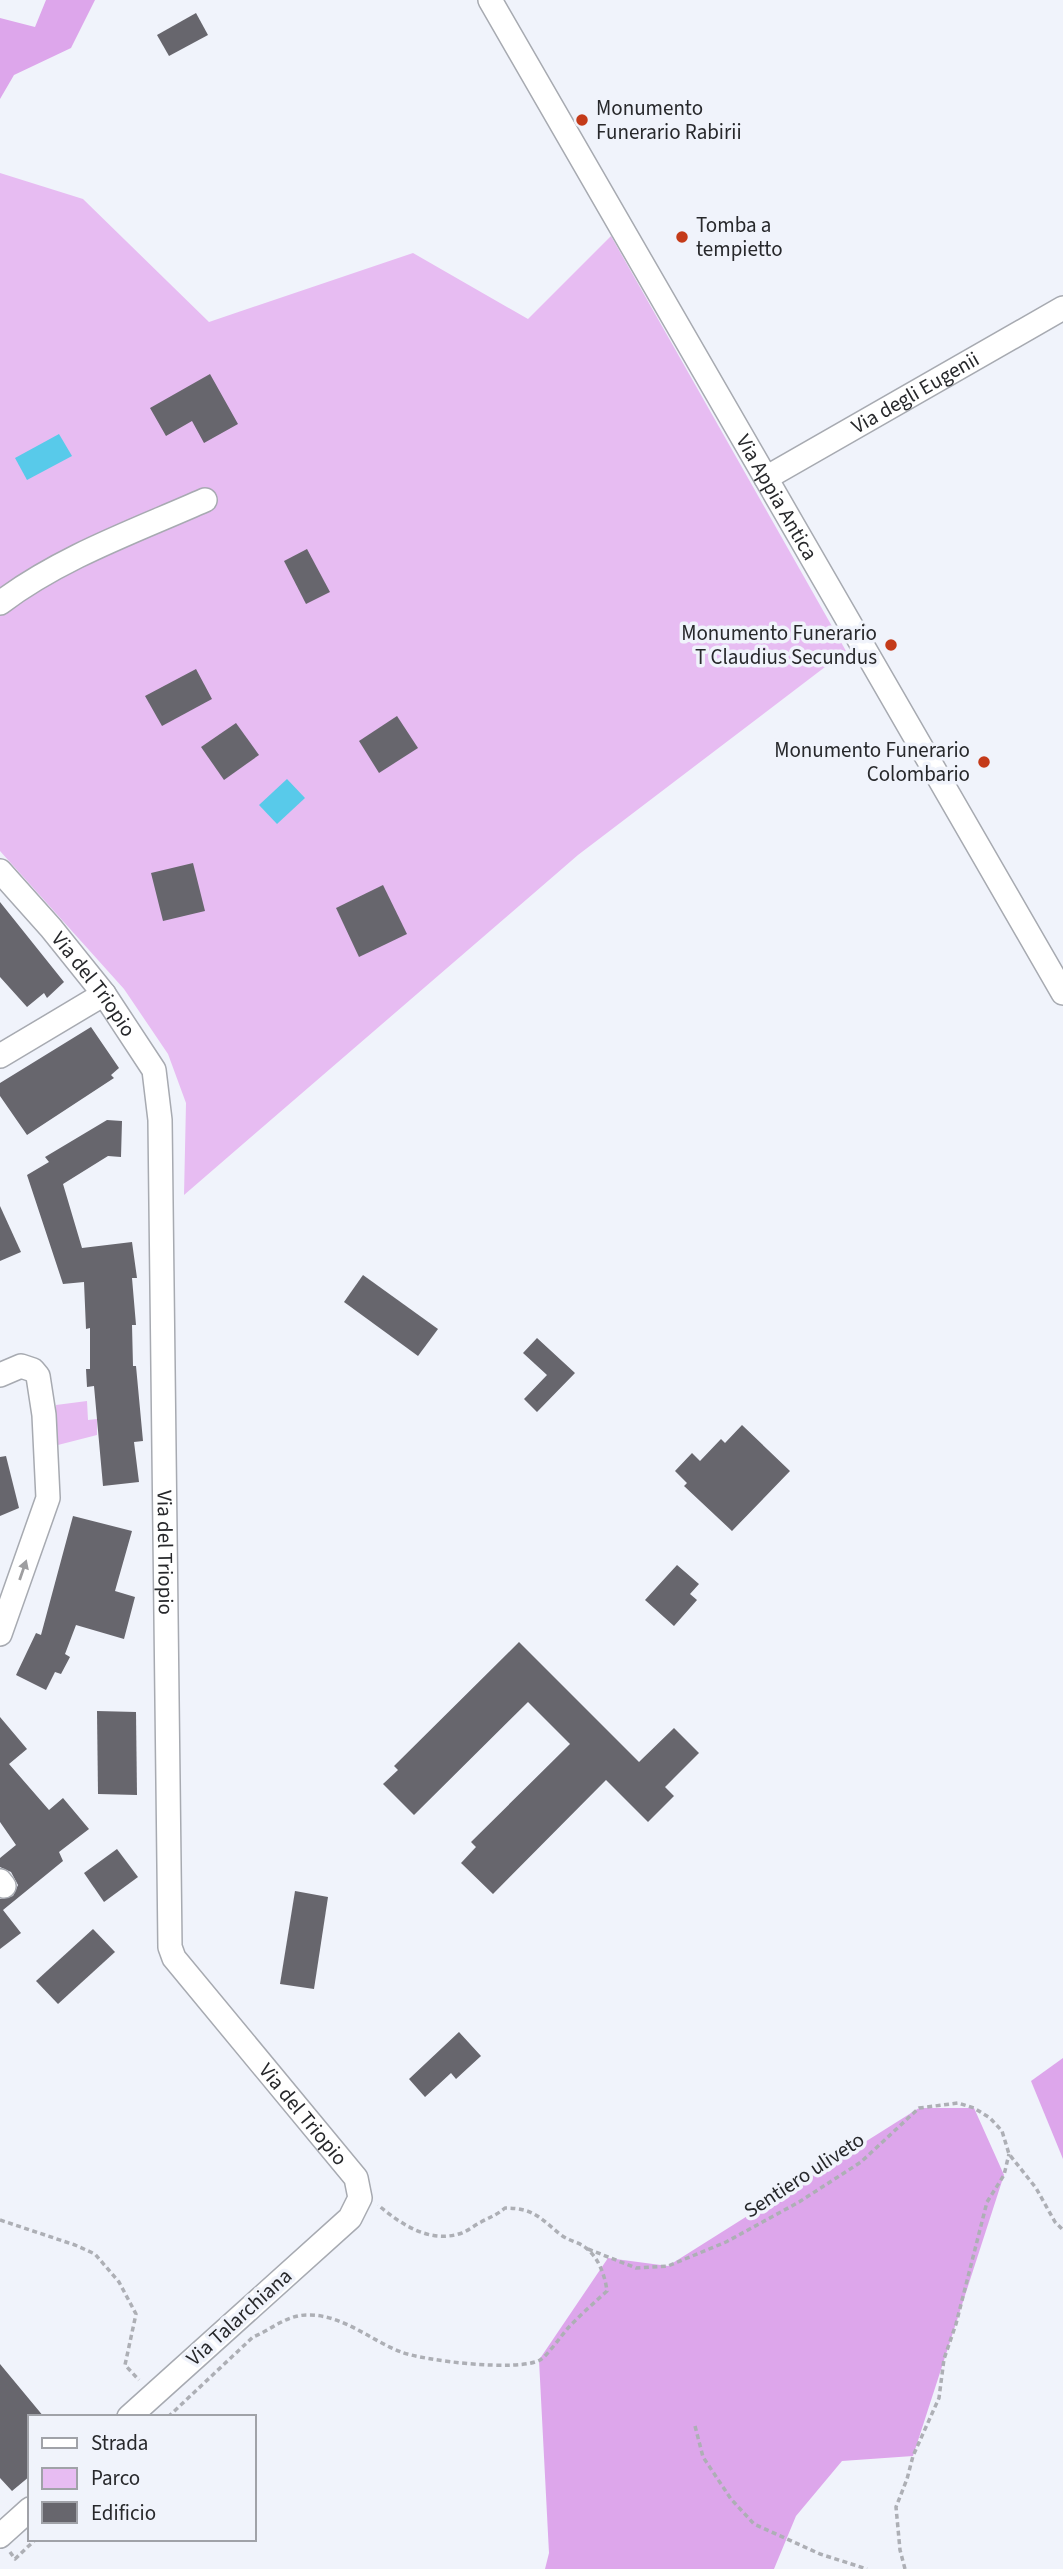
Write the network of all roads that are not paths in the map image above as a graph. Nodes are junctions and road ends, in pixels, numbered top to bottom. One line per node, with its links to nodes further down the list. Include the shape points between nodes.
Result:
1 (490, 0): 3 (street, Via Appia Antica)
2 (1063, 307): 3 (street, Via degli Eugenii)
3 (766, 478): 7 (street, Via Appia Antica)
4 (205, 500): 5 (street, via 68,560 28,581)
5 (0, 603)
6 (0, 871): 8 (street, Via del Triopio)
7 (1063, 993)
8 (104, 994): 9 (street); 12 (street, Via del Triopio, via 154,1070 160,1120 170,1947 174,1958 356,2178)
9 (0, 1056)
10 (0, 1375): 11 (street, one-way to 10, via 48,1499 38,1376 21,1366)
11 (0, 1634)
12 (355, 2208): 13 (street, Via Talarchiana)
13 (131, 2415)
14 (28, 2511): 15 (street)
15 (0, 2536)

